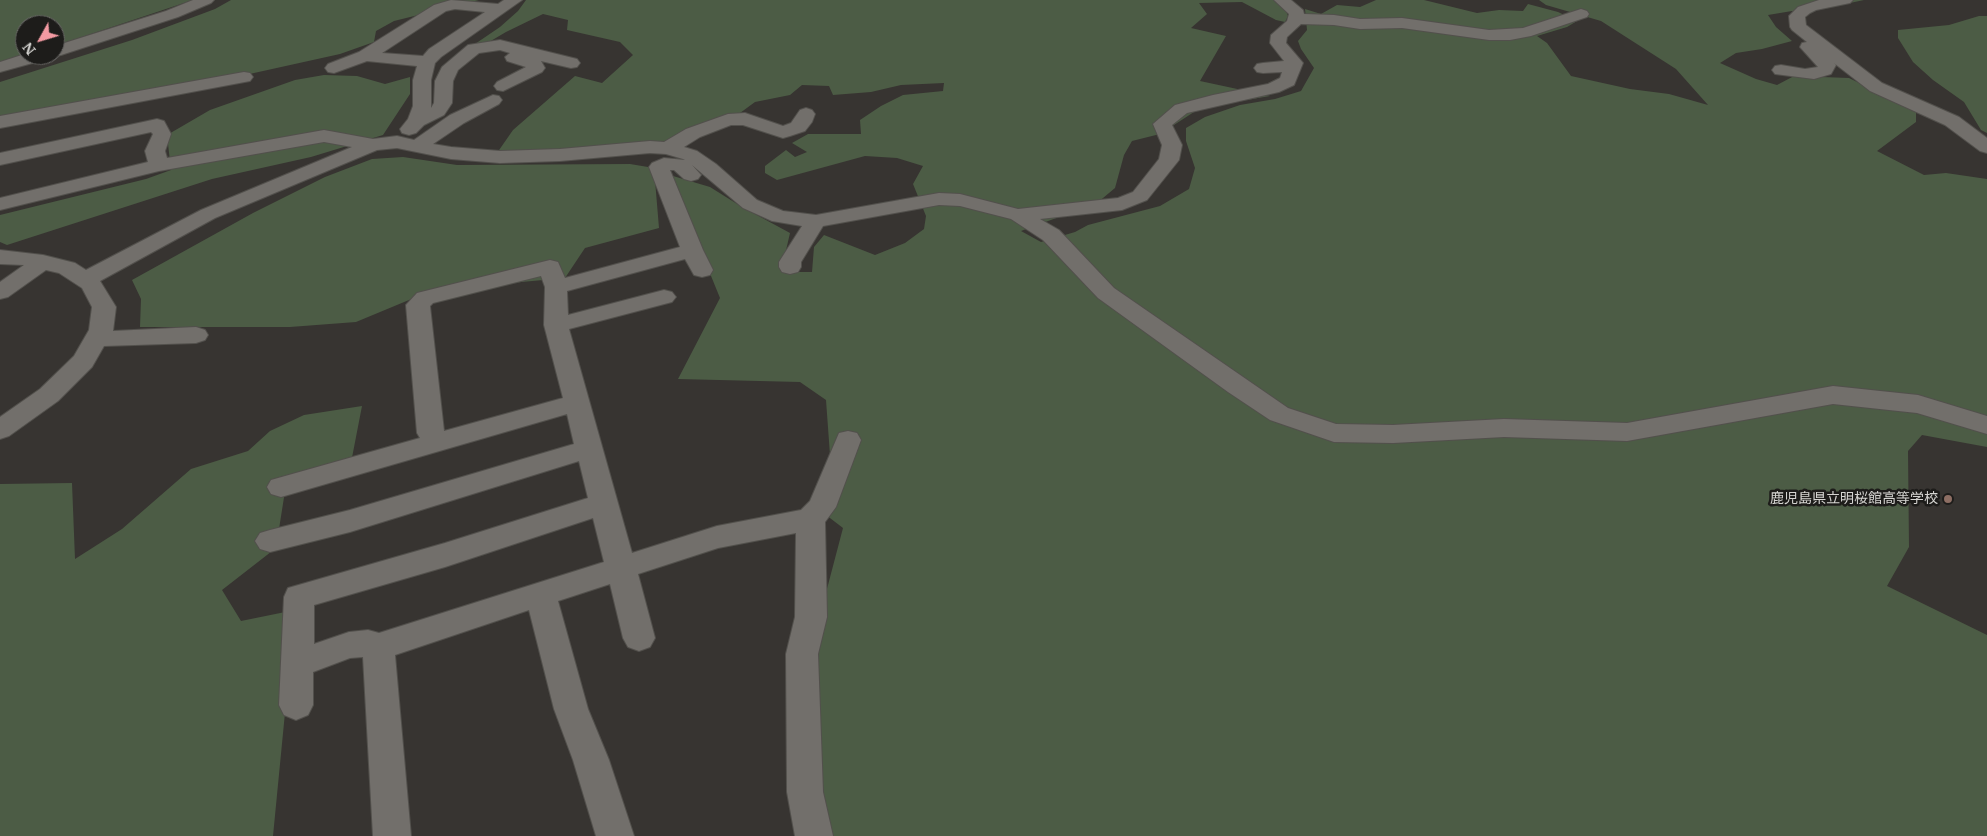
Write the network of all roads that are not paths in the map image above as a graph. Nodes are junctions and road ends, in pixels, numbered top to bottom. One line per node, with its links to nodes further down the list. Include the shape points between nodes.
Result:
1 (206, 0): 8 (street)
2 (1282, 0): 6 (street, via 1297,13)
3 (1845, 0): 7 (street, via 1812,6 1797,16 1798,27)
4 (507, 4): 10 (street, via 454,4 440,8); 11 (street, via 435,53)
5 (1581, 14): 6 (street, via 1510,35 1402,23 1360,24)
6 (1296, 19): 14 (street, via 1279,34 1278,42)
7 (1807, 36): 18 (street, via 1804,41 1828,65 1825,70 1814,74); 29 (street, via 1876,87 1952,121)
8 (65, 48)
9 (481, 48): 13 (street, via 500,45); 24 (street, via 474,49 451,67 444,81 443,103 438,111); 27 (street, via 535,64 536,68 457,120)
10 (365, 56): 11 (street); 16 (street)
11 (427, 62): 24 (street)
12 (15, 63): 15 (street)
13 (571, 63)
14 (1293, 66): 17 (street); 35 (street, via 1288,81 1273,88 1181,109 1162,124 1172,145 1169,160 1140,196 1122,204)
15 (0, 67)
16 (334, 68)
17 (1263, 68)
18 (1781, 70)
19 (244, 77): 20 (street)
20 (204, 83): 21 (street); 22 (street)
21 (144, 95): 25 (street); 26 (street)
22 (223, 95)
23 (806, 114): 30 (street, via 798,127 783,132 745,119 728,120 693,133)
24 (417, 121): 27 (street)
25 (0, 122)
26 (157, 125): 31 (street); 32 (street, via 162,134 155,151)
27 (407, 144): 28 (street); 30 (street, via 451,153 500,157)
28 (373, 146): 32 (street, via 324,136); 40 (street, via 208,214)
29 (1987, 147)
30 (668, 148): 33 (street, via 690,155)
31 (0, 159)
32 (158, 165): 34 (street)
33 (724, 182): 36 (street, via 750,204 779,217); 41 (street, via 701,181 673,164 659,167 697,260)
34 (0, 204)
35 (1018, 215): 36 (street, via 960,200 939,199); 48 (street, via 1051,235 1106,294 1213,370 1279,414 1334,433 1393,434 1504,428 1627,432 1833,395 1918,404)
36 (816, 221): 39 (street)
37 (0, 257): 38 (street)
38 (43, 262): 40 (street, via 67,268); 42 (street)
39 (790, 267)
40 (85, 280): 46 (street, via 104,306 101,330)
41 (556, 286): 44 (street); 51 (street, via 550,267 425,298 418,305 430,433)
42 (0, 292)
43 (664, 296): 44 (street)
44 (556, 324): 47 (street)
45 (196, 335): 46 (street)
46 (95, 339): 49 (street, via 83,361 49,395)
47 (576, 403): 51 (street); 52 (street)
48 (1987, 425)
49 (0, 430)
50 (848, 440): 55 (street, via 822,507)
51 (438, 442): 53 (street)
52 (588, 449): 54 (street); 56 (street)
53 (281, 487)
54 (603, 504): 57 (street); 61 (street, via 445,555 299,597)
55 (810, 519): 57 (street, via 717,537); 65 (street, via 811,617 802,664 805,792)
56 (270, 542)
57 (621, 568): 58 (street); 59 (street)
58 (540, 593): 60 (street); 64 (street, via 571,709)
59 (639, 638)
60 (378, 647): 61 (street, via 368,643 349,645); 63 (street)
61 (297, 664): 62 (street)
62 (296, 705)
63 (392, 836)
64 (615, 836)
65 (814, 836)

